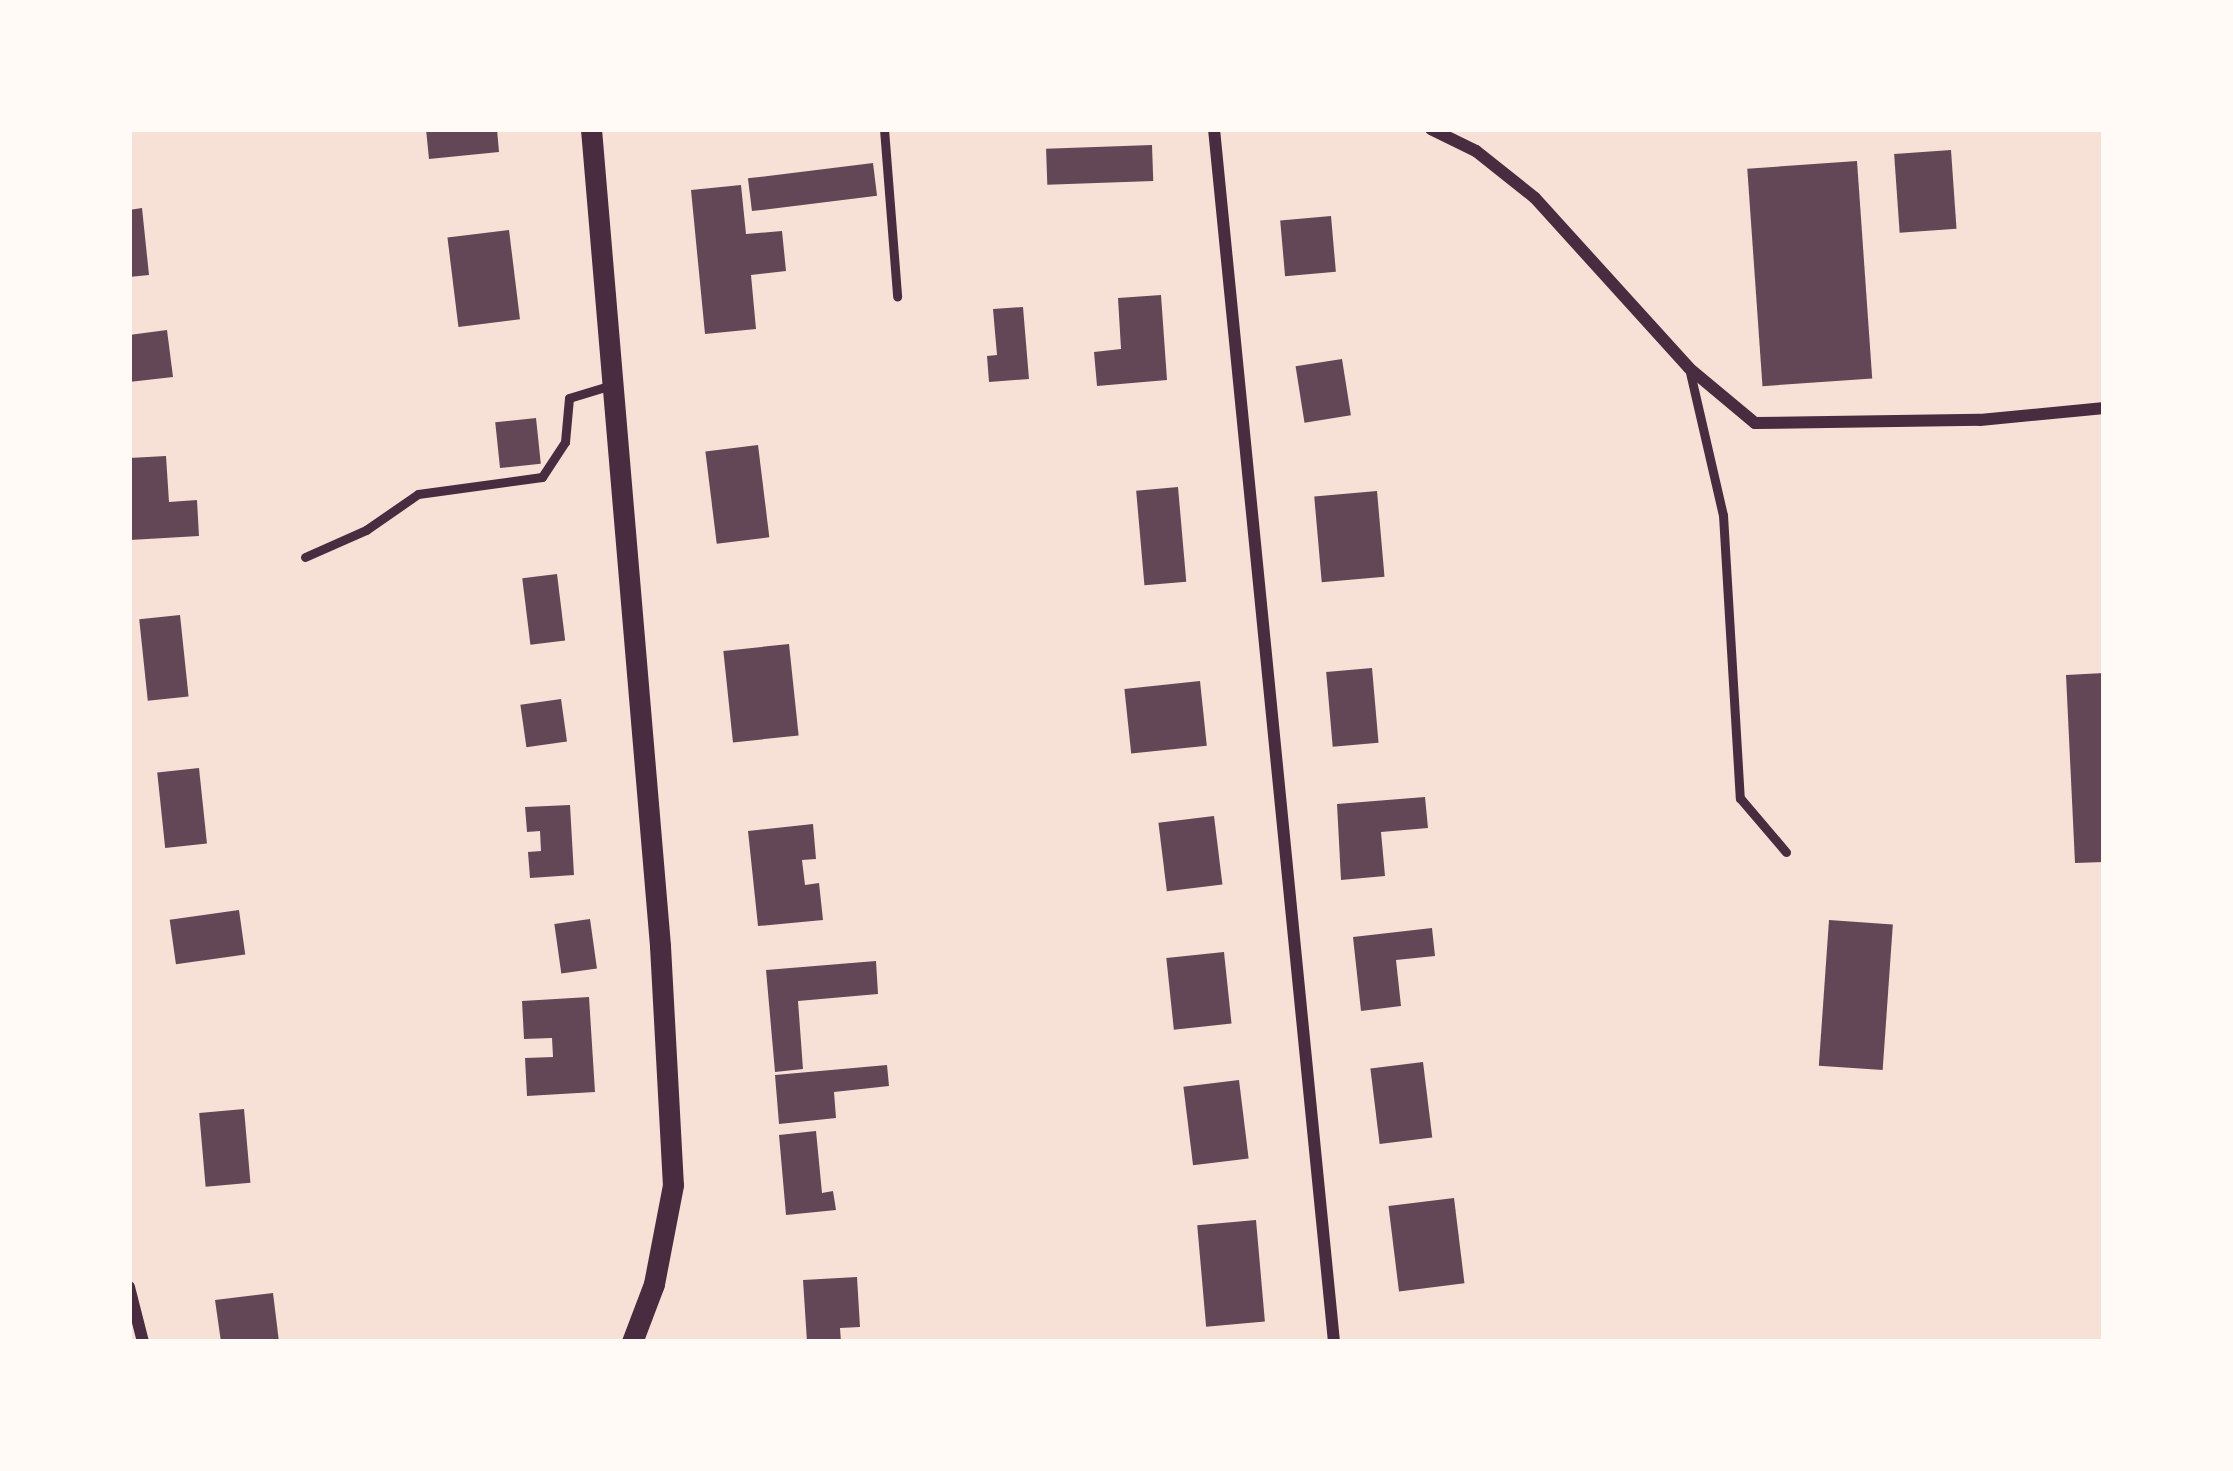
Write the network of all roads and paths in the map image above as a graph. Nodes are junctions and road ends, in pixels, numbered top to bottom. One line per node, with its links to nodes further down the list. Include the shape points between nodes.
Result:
1 (591, 129): 13 (street, via 673,1185 654,1284)
2 (884, 129): 5 (lane)
3 (1214, 129): 14 (street)
4 (1432, 129): 6 (street, via 1476,151 1535,198)
5 (897, 296)
6 (1689, 368): 8 (street, via 1755,423 1980,420); 10 (lane, via 1723,515 1740,798)
7 (604, 388): 9 (lane, via 569,398 565,442 542,477 418,494 366,530)
8 (2104, 408)
9 (304, 556)
10 (1786, 852)
11 (129, 1287): 12 (street)
12 (143, 1342)
13 (632, 1342)
14 (1334, 1342)

